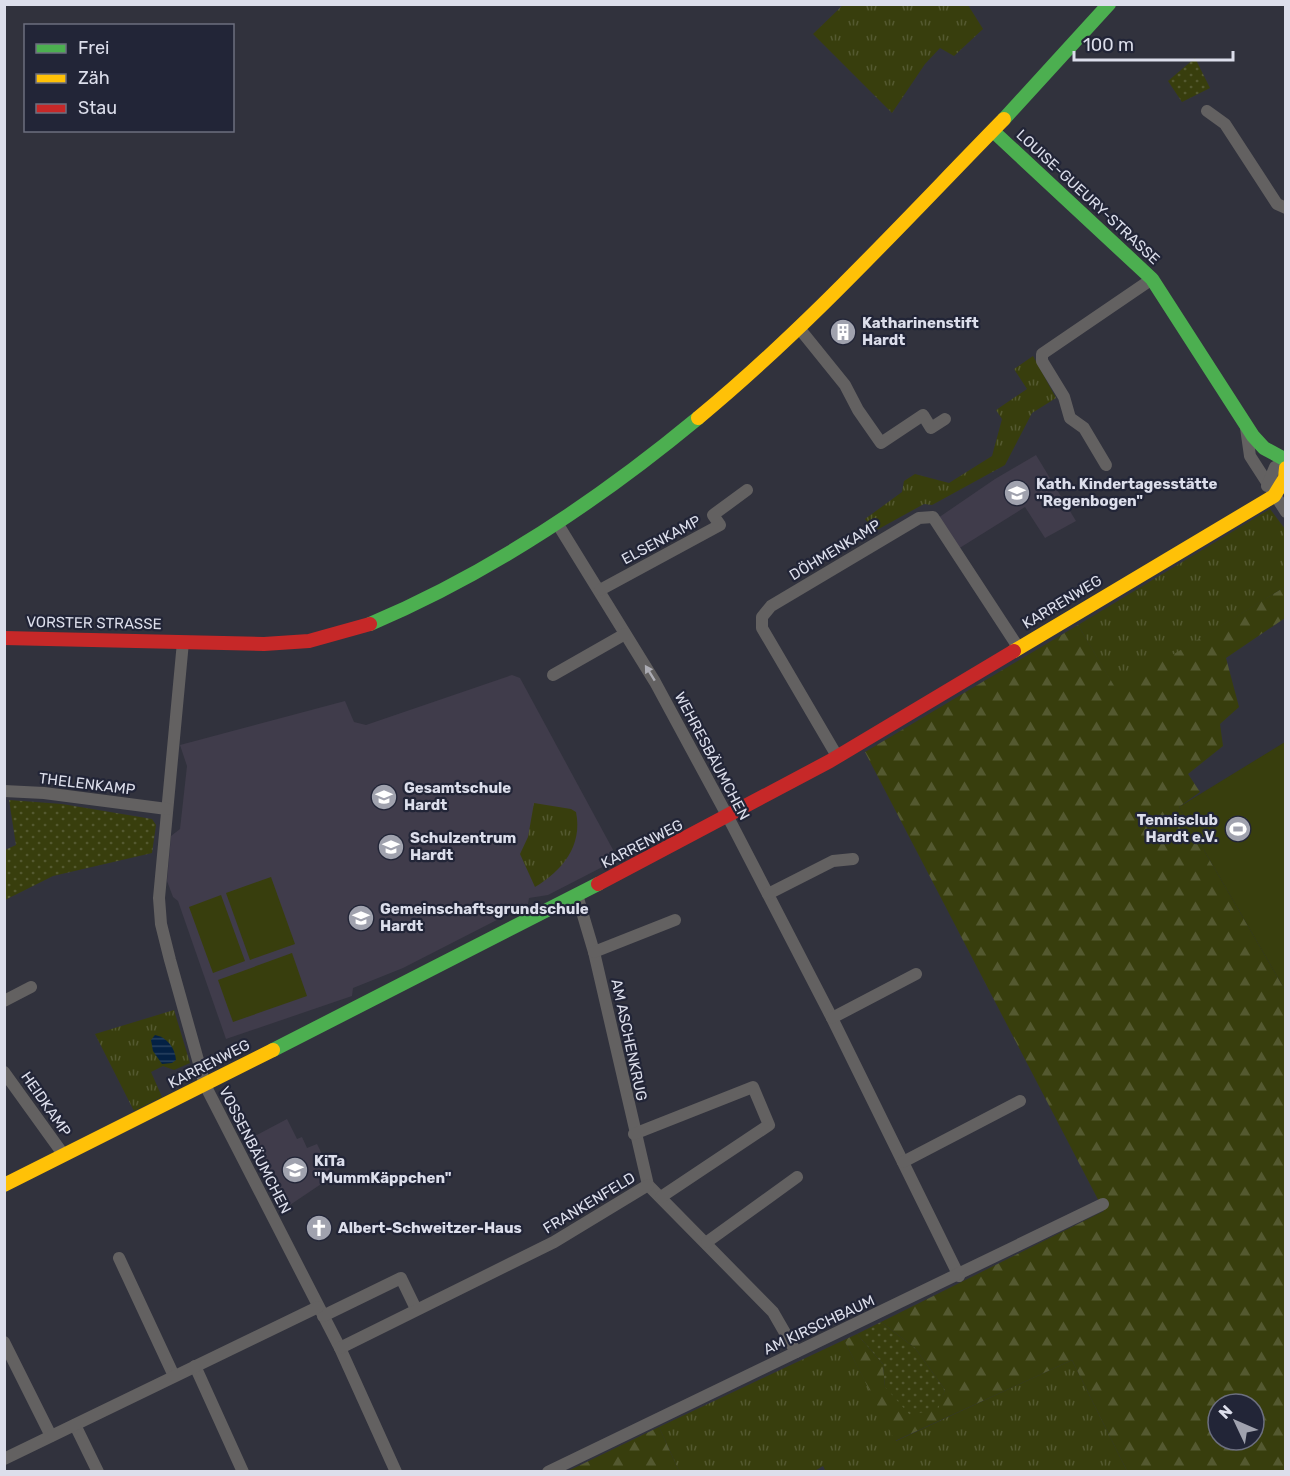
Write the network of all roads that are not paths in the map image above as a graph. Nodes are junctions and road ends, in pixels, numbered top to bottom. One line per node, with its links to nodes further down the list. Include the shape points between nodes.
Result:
1 (1109, 4): 3 (street, VORSTER STRASSE)
2 (1207, 111): 4 (street, via 1225,124 1277,204)
3 (993, 131): 5 (street, LOUISE-GUEURY-STRASSE); 6 (street, VORSTER STRASSE)
4 (1286, 208)
5 (1152, 279): 8 (street, LOUISE-GUEURY-STRASSE); 10 (street, via 1042,354 1070,418 1084,428)
6 (799, 328): 7 (street, via 845,385 881,443 923,415 931,428); 15 (street, VORSTER STRASSE, via 674,438)
7 (945, 419)
8 (1245, 424): 9 (street, LOUISE-GUEURY-STRASSE, via 1264,448); 13 (street, via 1251,456)
9 (1286, 461): 13 (street, KARRENWEG, via 1275,467)
10 (1106, 465)
11 (1286, 468): 13 (street, via 1285,478)
12 (747, 490): 16 (street, ELSENKAMP, via 713,515 720,525)
13 (1271, 491): 14 (street); 20 (street, KARRENWEG)
14 (1286, 513)
15 (557, 523): 16 (street, WEHRESBÄUMCHEN); 19 (street, VORSTER STRASSE, via 435,595 361,627 309,641)
16 (600, 590): 17 (street, WEHRESBÄUMCHEN)
17 (625, 634): 21 (street); 25 (street, WEHRESBÄUMCHEN, one-way to 17)
18 (4, 638): 19 (street, VORSTER STRASSE)
19 (183, 642): 24 (street, VOSSENBÄUMCHEN)
20 (1018, 647): 22 (street, KARRENWEG); 22 (street, DÖHMENKAMP, via 933,517 918,518 771,606 762,616 762,628)
21 (553, 675)
22 (837, 756): 25 (street, KARRENWEG)
23 (4, 791): 24 (street, THELENKAMP)
24 (167, 809): 36 (street, VOSSENBÄUMCHEN, via 161,864 161,924)
25 (728, 817): 27 (street, WEHRESBÄUMCHEN); 28 (street, KARRENWEG)
26 (853, 859): 27 (street, via 833,861)
27 (768, 894): 34 (street, WEHRESBÄUMCHEN)
28 (577, 895): 30 (street, AM ASCHENKRUG); 36 (street, KARRENWEG)
29 (675, 920): 30 (street)
30 (594, 952): 38 (street, AM ASCHENKRUG)
31 (916, 974): 34 (street)
32 (32, 987): 33 (street)
33 (4, 1001)
34 (832, 1018): 40 (street, WEHRESBÄUMCHEN)
35 (4, 1072): 39 (street, HEIDKAMP)
36 (205, 1085): 39 (street, KARRENWEG); 50 (street, VOSSENBÄUMCHEN)
37 (1020, 1101): 40 (street)
38 (634, 1134): 43 (street, AM ASCHENKRUG); 44 (street, via 753,1087 769,1125)
39 (63, 1154): 42 (street, KARRENWEG)
40 (903, 1162): 48 (street, WEHRESBÄUMCHEN)
41 (797, 1177): 46 (street)
42 (4, 1185)
43 (648, 1185): 44 (street); 49 (street, FRANKENFELD, via 554,1242)
44 (661, 1197): 46 (street)
45 (1103, 1204): 48 (street, AM KIRSCHBAUM)
46 (707, 1242): 53 (street, via 773,1312)
47 (119, 1258): 55 (street)
48 (959, 1276): 53 (street, AM KIRSCHBAUM)
49 (417, 1309): 50 (street, via 402,1278); 52 (street, FRANKENFELD)
50 (320, 1312): 52 (street, VOSSENBÄUMCHEN); 54 (street)
51 (4, 1342): 57 (street)
52 (340, 1348): 61 (street, VOSSENBÄUMCHEN)
53 (796, 1352): 62 (street, AM KIRSCHBAUM)
54 (195, 1366): 55 (street); 60 (street)
55 (174, 1376): 56 (street)
56 (75, 1425): 57 (street); 59 (street)
57 (51, 1436): 58 (street)
58 (4, 1459)
59 (98, 1472)
60 (243, 1472)
61 (396, 1472)
62 (548, 1472)

